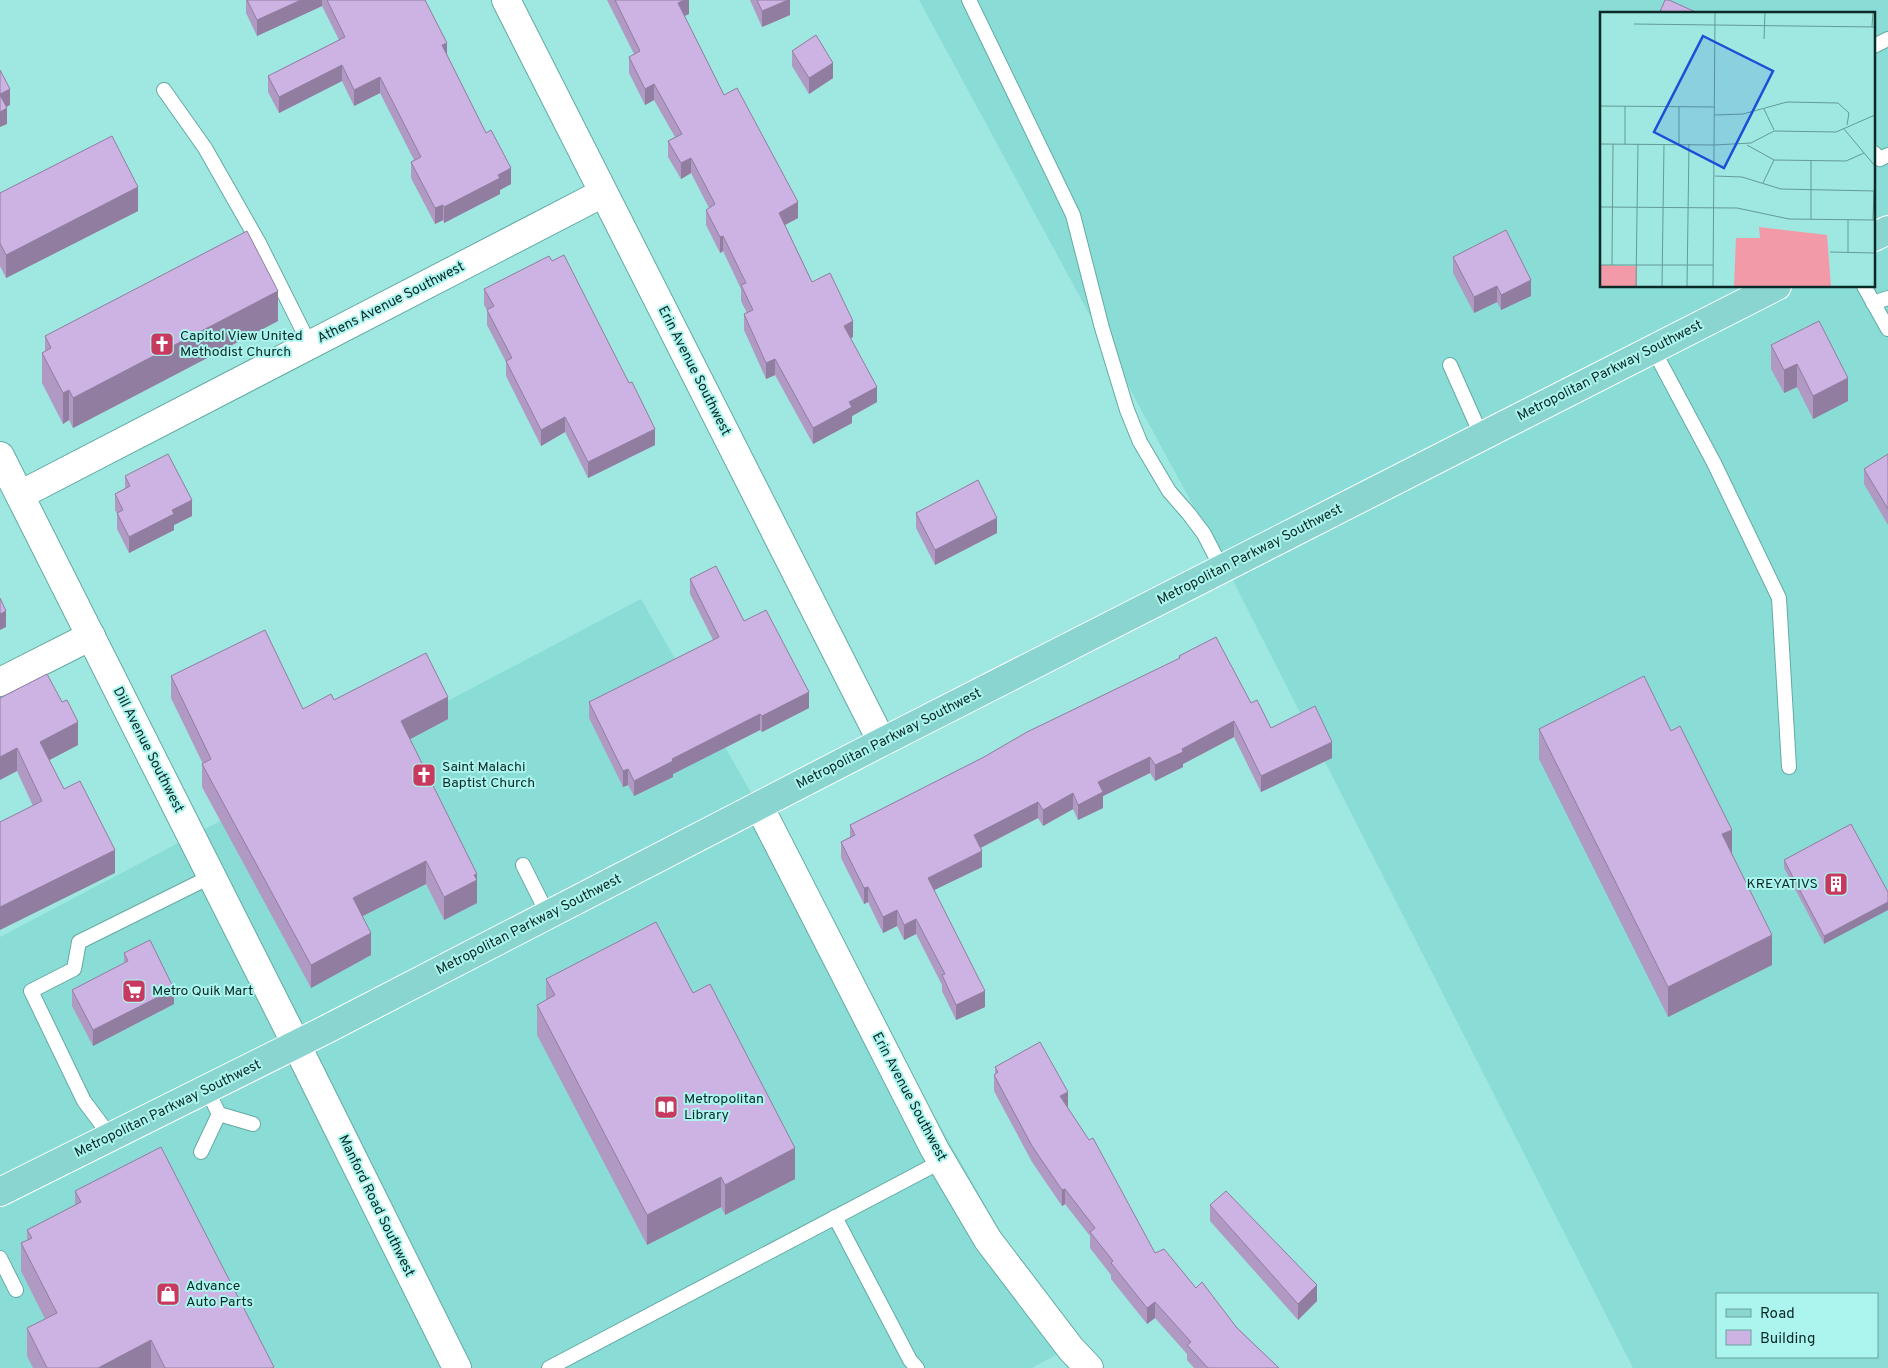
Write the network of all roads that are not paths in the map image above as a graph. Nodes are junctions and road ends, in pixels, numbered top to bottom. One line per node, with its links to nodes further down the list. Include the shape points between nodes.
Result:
1 (506, 0): 8 (street, Erin Avenue Southwest)
2 (969, 0): 22 (lane, via 1073,215 1105,338 1140,442 1169,491 1204,534)
3 (1888, 39): 4 (lane)
4 (1876, 45)
5 (164, 90): 16 (lane, via 205,148 259,242)
6 (1876, 155): 7 (lane, via 1880,159)
7 (1888, 155)
8 (603, 193): 16 (street, Athens Avenue Southwest); 25 (street, Erin Avenue Southwest)
9 (1888, 230): 10 (main road)
10 (1876, 236)
11 (1770, 288): 17 (main road, Metropolitan Parkway Southwest)
12 (1865, 288): 14 (lane)
13 (1888, 298): 14 (lane)
14 (1873, 304): 15 (lane)
15 (1888, 329)
16 (310, 345): 21 (street, Athens Avenue Southwest)
17 (1653, 349): 19 (main road, Metropolitan Parkway Southwest); 26 (lane, via 1714,463 1779,598)
18 (1450, 365): 19 (lane)
19 (1482, 437): 22 (main road, Metropolitan Parkway Southwest)
20 (0, 456): 21 (street, Dill Avenue Southwest)
21 (20, 495): 23 (street, Dill Avenue Southwest)
22 (1222, 569): 25 (main road, Metropolitan Parkway Southwest)
23 (91, 636): 24 (street); 29 (street, Dill Avenue Southwest)
24 (0, 682)
25 (882, 742): 27 (main road, Metropolitan Parkway Southwest)
26 (1789, 767)
27 (759, 806): 30 (main road, Metropolitan Parkway Southwest); 37 (street, Erin Avenue Southwest)
28 (523, 865): 30 (lane)
29 (212, 876): 31 (street, Dill Avenue Southwest); 35 (lane, via 79,942 74,969 31,991 84,1100)
30 (548, 915): 31 (main road, Metropolitan Parkway Southwest)
31 (296, 1044): 32 (main road, Metropolitan Parkway Southwest); 42 (street, Manford Road Southwest)
32 (207, 1090): 33 (lane); 35 (main road, Metropolitan Parkway Southwest)
33 (219, 1114): 34 (lane); 36 (lane)
34 (253, 1124)
35 (111, 1137): 38 (main road, Metropolitan Parkway Southwest)
36 (201, 1152)
37 (942, 1161): 39 (lane); 45 (street, Erin Avenue Southwest, via 988,1240)
38 (0, 1192)
39 (835, 1217): 43 (lane); 44 (lane)
40 (0, 1258): 41 (lane)
41 (16, 1290)
42 (457, 1368)
43 (549, 1368)
44 (917, 1368)
45 (1089, 1368)

